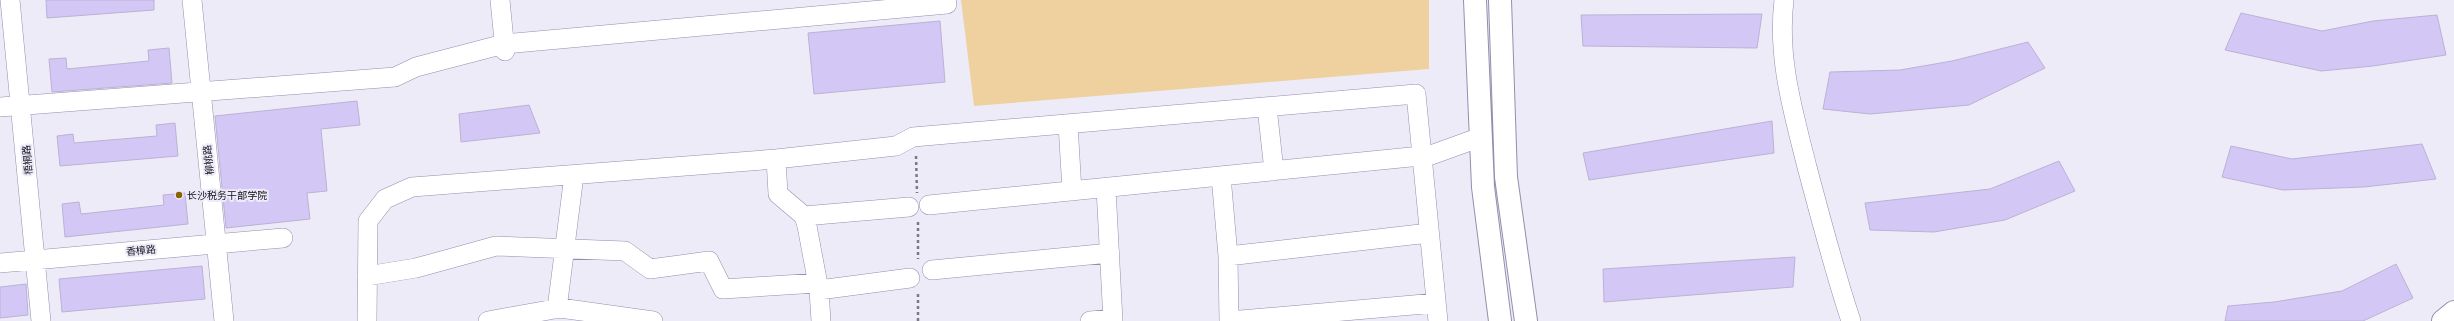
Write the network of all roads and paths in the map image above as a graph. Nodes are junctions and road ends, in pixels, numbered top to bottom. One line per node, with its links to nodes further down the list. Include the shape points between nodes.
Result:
1 (10, 0): 10 (street, 梧桐路)
2 (192, 0): 9 (street, 柳桃路)
3 (500, 0): 8 (street)
4 (946, 0): 8 (street, via 947,4)
5 (1475, 0): 15 (main road)
6 (1500, 0): 50 (main road, via 1506,177)
7 (1784, 0): 51 (street, via 1782,14 1785,79 1832,264)
8 (504, 47): 9 (street, via 416,67 396,77)
9 (202, 91): 10 (street); 27 (street, 柳桃路)
10 (22, 106): 11 (street); 31 (street, 梧桐路)
11 (0, 107)
12 (1267, 107): 13 (street); 16 (street, via 1416,94); 18 (street)
13 (1068, 124): 14 (street); 22 (street)
14 (916, 137): 17 (street, via 896,146); 23 (path)
15 (1481, 137): 16 (street, via 1431,155); 49 (main road, via 1484,187)
16 (1421, 156): 18 (street); 25 (street)
17 (776, 160): 19 (street); 24 (street, via 778,194)
18 (1274, 171): 20 (street)
19 (574, 175): 28 (street); 34 (street, via 412,187 386,199 368,221)
20 (1221, 176): 21 (street); 30 (street)
21 (1106, 188): 22 (street); 29 (street)
22 (1072, 191): 23 (street)
23 (919, 206): 24 (street); 33 (path)
24 (804, 216): 35 (street)
25 (1429, 233): 30 (street); 37 (street)
26 (282, 238): 27 (street, 香樟路)
27 (216, 244): 31 (street, 香樟路); 41 (street, 柳桃路)
28 (564, 249): 34 (street, via 496,246 416,268); 35 (street, via 625,251 650,269 709,260 723,289); 36 (street)
29 (1110, 253): 33 (street); 39 (street)
30 (1228, 256): 48 (street)
31 (35, 260): 32 (street, 香樟路); 40 (street, 梧桐路)
32 (0, 263)
33 (919, 275): 35 (street); 46 (path)
34 (367, 276): 42 (street)
35 (818, 286): 45 (street)
36 (556, 309): 43 (street); 44 (street)
37 (1437, 312): 48 (street)
38 (2454, 312): 52 (main road)
39 (1113, 320): 47 (street)
40 (42, 321)
41 (224, 321)
42 (366, 321)
43 (488, 321)
44 (653, 321)
45 (821, 321)
46 (918, 321)
47 (1090, 321)
48 (1229, 321)
49 (1500, 321)
50 (1526, 321)
51 (1851, 321)
52 (2443, 321)

